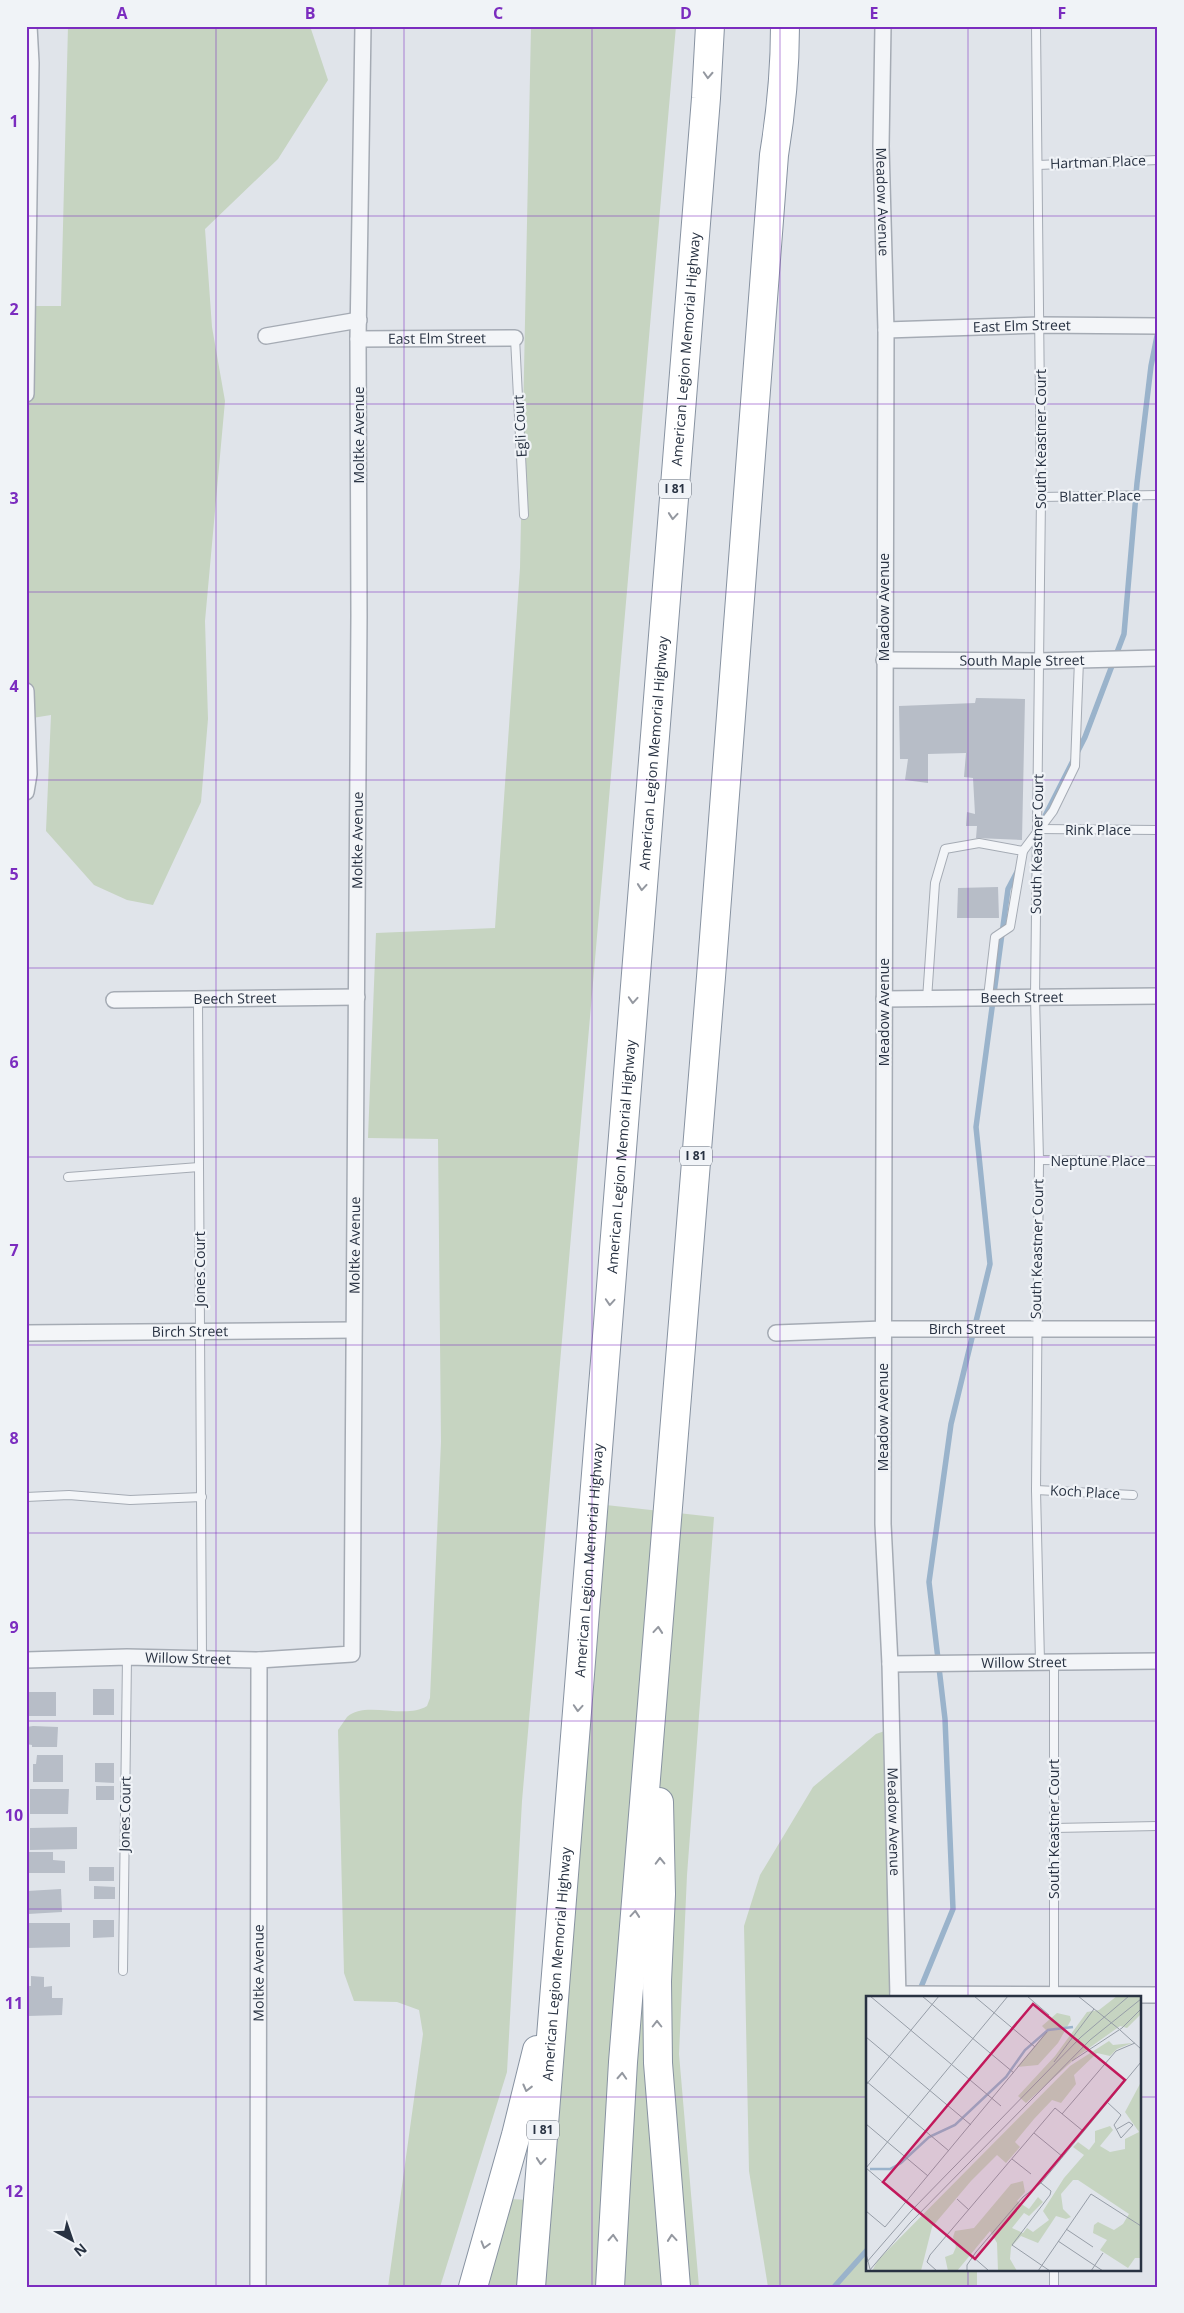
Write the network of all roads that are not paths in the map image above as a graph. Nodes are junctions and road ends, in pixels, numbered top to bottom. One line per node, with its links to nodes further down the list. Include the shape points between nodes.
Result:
1 (29, 26): 16 (street)
2 (364, 26): 9 (street, Moltke Avenue)
3 (710, 26): 64 (highway, American Legion Memorial Highway / I 81, one-way to 64)
4 (785, 26): 60 (highway, I 81, one-way to 4)
5 (883, 26): 12 (street, Meadow Avenue, via 881,146)
6 (1036, 26): 8 (lane, South Keastner Court)
7 (1158, 160): 8 (lane, Hartman Place)
8 (1038, 165): 10 (lane, South Keastner Court)
9 (359, 320): 13 (street); 15 (street, Moltke Avenue)
10 (1040, 325): 11 (street, East Elm Street); 12 (street, East Elm Street); 18 (lane, South Keastner Court)
11 (1158, 326)
12 (886, 330): 21 (street, Meadow Avenue)
13 (266, 336)
14 (515, 338): 15 (street, East Elm Street); 19 (lane, Egli Court)
15 (358, 339): 29 (street, Moltke Avenue)
16 (26, 394)
17 (1158, 495): 18 (lane, Blatter Place)
18 (1042, 497): 23 (lane, South Keastner Court)
19 (524, 515)
20 (1158, 658): 22 (street, South Maple Street)
21 (884, 660): 23 (street, South Maple Street); 34 (street, Meadow Avenue)
22 (1079, 660): 23 (street, South Maple Street); 26 (lane, via 1075,766 1052,811)
23 (1038, 661): 26 (lane, South Keastner Court)
24 (26, 691): 25 (street, via 29,774)
25 (26, 792)
26 (1037, 829): 27 (lane, Rink Place); 28 (lane); 31 (lane, South Keastner Court)
27 (1158, 830)
28 (1023, 851): 32 (lane, via 979,843 945,848 935,884); 33 (lane, via 1010,926 995,937)
29 (357, 996): 36 (street, Beech Street); 44 (street, Moltke Avenue)
30 (1158, 996): 31 (street, Beech Street)
31 (1035, 997): 33 (street, Beech Street); 37 (lane, South Keastner Court)
32 (927, 998): 33 (street, Beech Street); 34 (street, Beech Street)
33 (988, 998)
34 (884, 999): 41 (street, Meadow Avenue)
35 (114, 1000): 36 (street, Beech Street)
36 (198, 1000): 39 (lane, Jones Court)
37 (1039, 1160): 38 (lane, Neptune Place); 42 (lane, South Keastner Court)
38 (1158, 1161)
39 (199, 1167): 40 (lane); 45 (lane, Jones Court)
40 (68, 1177)
41 (883, 1329): 42 (street, Birch Street); 47 (street, Birch Street); 59 (street, Meadow Avenue, via 883,1524)
42 (1036, 1329): 43 (street, Birch Street); 48 (lane, South Keastner Court)
43 (1158, 1329)
44 (354, 1330): 45 (street, Birch Street); 52 (street, Moltke Avenue)
45 (200, 1331): 46 (street, Birch Street); 51 (lane, Jones Court)
46 (26, 1333)
47 (776, 1333)
48 (1036, 1490): 49 (lane, Koch Place); 57 (lane, South Keastner Court)
49 (1134, 1495)
50 (26, 1497): 51 (lane, via 69,1495 130,1500)
51 (202, 1497): 54 (lane, Jones Court)
52 (352, 1654): 56 (street, Willow Street)
53 (127, 1657): 54 (street, Willow Street); 55 (street, Willow Street); 63 (lane, Jones Court)
54 (202, 1658): 56 (street, Willow Street)
55 (26, 1660)
56 (259, 1660): 69 (street, Moltke Avenue)
57 (1047, 1662): 58 (street, Willow Street); 59 (street, Willow Street); 62 (lane, South Keastner Court)
58 (1158, 1662)
59 (890, 1664): 66 (street, Meadow Avenue)
60 (654, 1668): 72 (highway, I 81, one-way to 60, via 623,2062); 73 (highway, one-way to 60, via 658,2063 661,1884)
61 (1158, 1826): 62 (lane)
62 (1054, 1828): 67 (lane, South Keastner Court)
63 (123, 1971)
64 (556, 1973): 70 (highway, one-way to 70, via 516,2136); 71 (highway, American Legion Memorial Highway / I 81, one-way to 71)
65 (1158, 1995): 67 (street)
66 (898, 1996): 67 (street)
67 (1054, 1996)
68 (1054, 2270): 74 (lane)
69 (258, 2287)
70 (472, 2287)
71 (531, 2287)
72 (610, 2287)
73 (676, 2287)
74 (1054, 2287)

